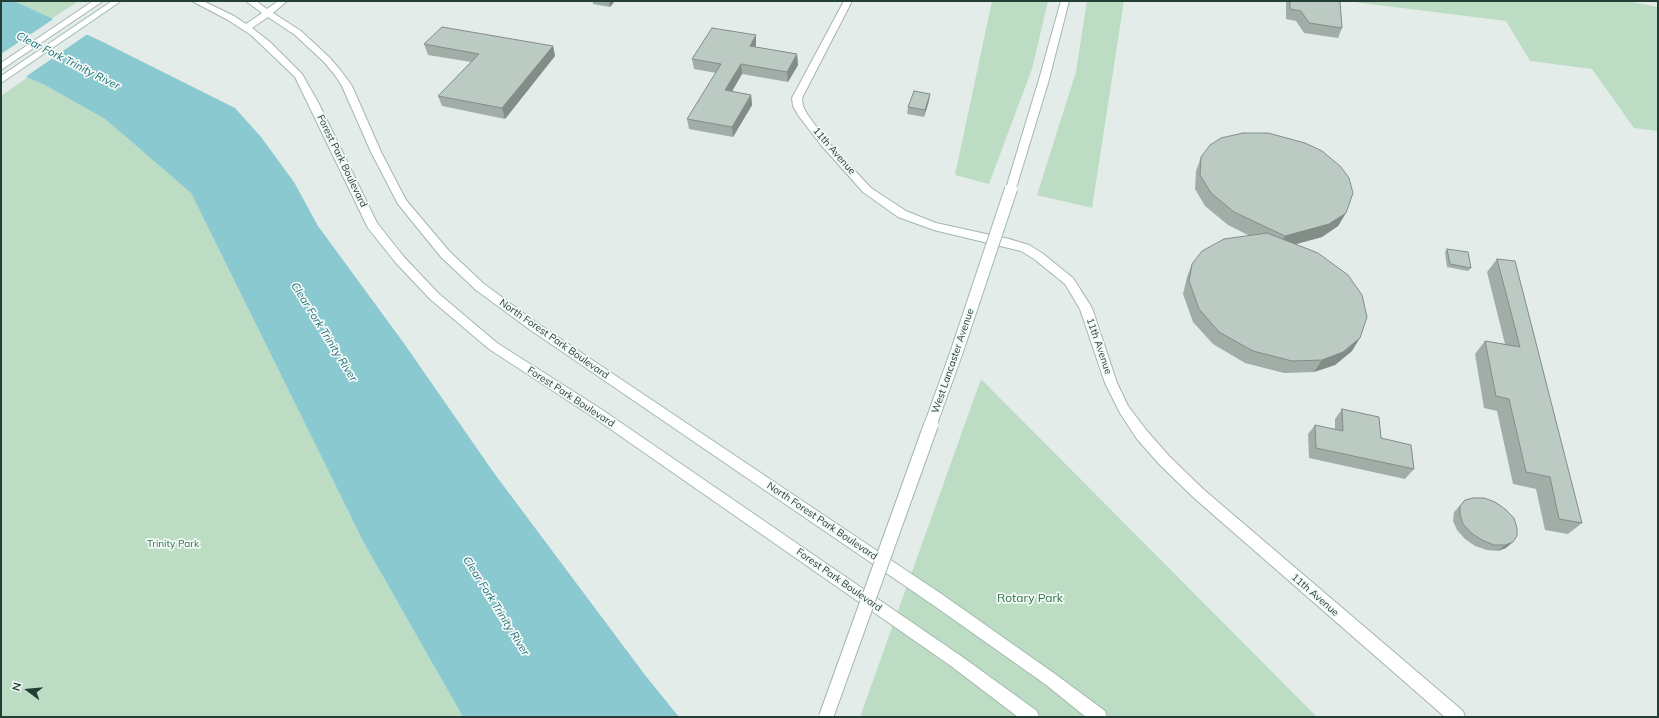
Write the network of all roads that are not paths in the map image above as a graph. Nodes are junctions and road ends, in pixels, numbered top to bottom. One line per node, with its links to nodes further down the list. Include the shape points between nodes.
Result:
1 (99, 1): 10 (main road)
2 (117, 1): 11 (main road)
3 (196, 1): 9 (main road, Forest Park Boulevard)
4 (250, 1): 8 (main road, North Forest Park Boulevard)
5 (283, 1): 8 (main road)
6 (848, 1): 15 (main road, 11th Avenue, via 797,98 803,115 824,142 867,190 902,214 934,226 1025,248 1069,281 1086,308 1111,383 1124,409 1164,460 1198,493)
7 (1065, 1): 12 (main road, West Lancaster Avenue, bridge, via 1012,185 957,351)
8 (268, 12): 9 (main road); 14 (main road, North Forest Park Boulevard, via 310,42 348,86 376,152 402,202 462,271 533,326 938,600)
9 (247, 28): 13 (main road, Forest Park Boulevard, via 299,76 372,225 434,296 493,346 617,426 956,661)
10 (1, 67)
11 (1, 80)
12 (826, 717)
13 (1031, 717)
14 (1099, 717)
15 (1457, 717)

